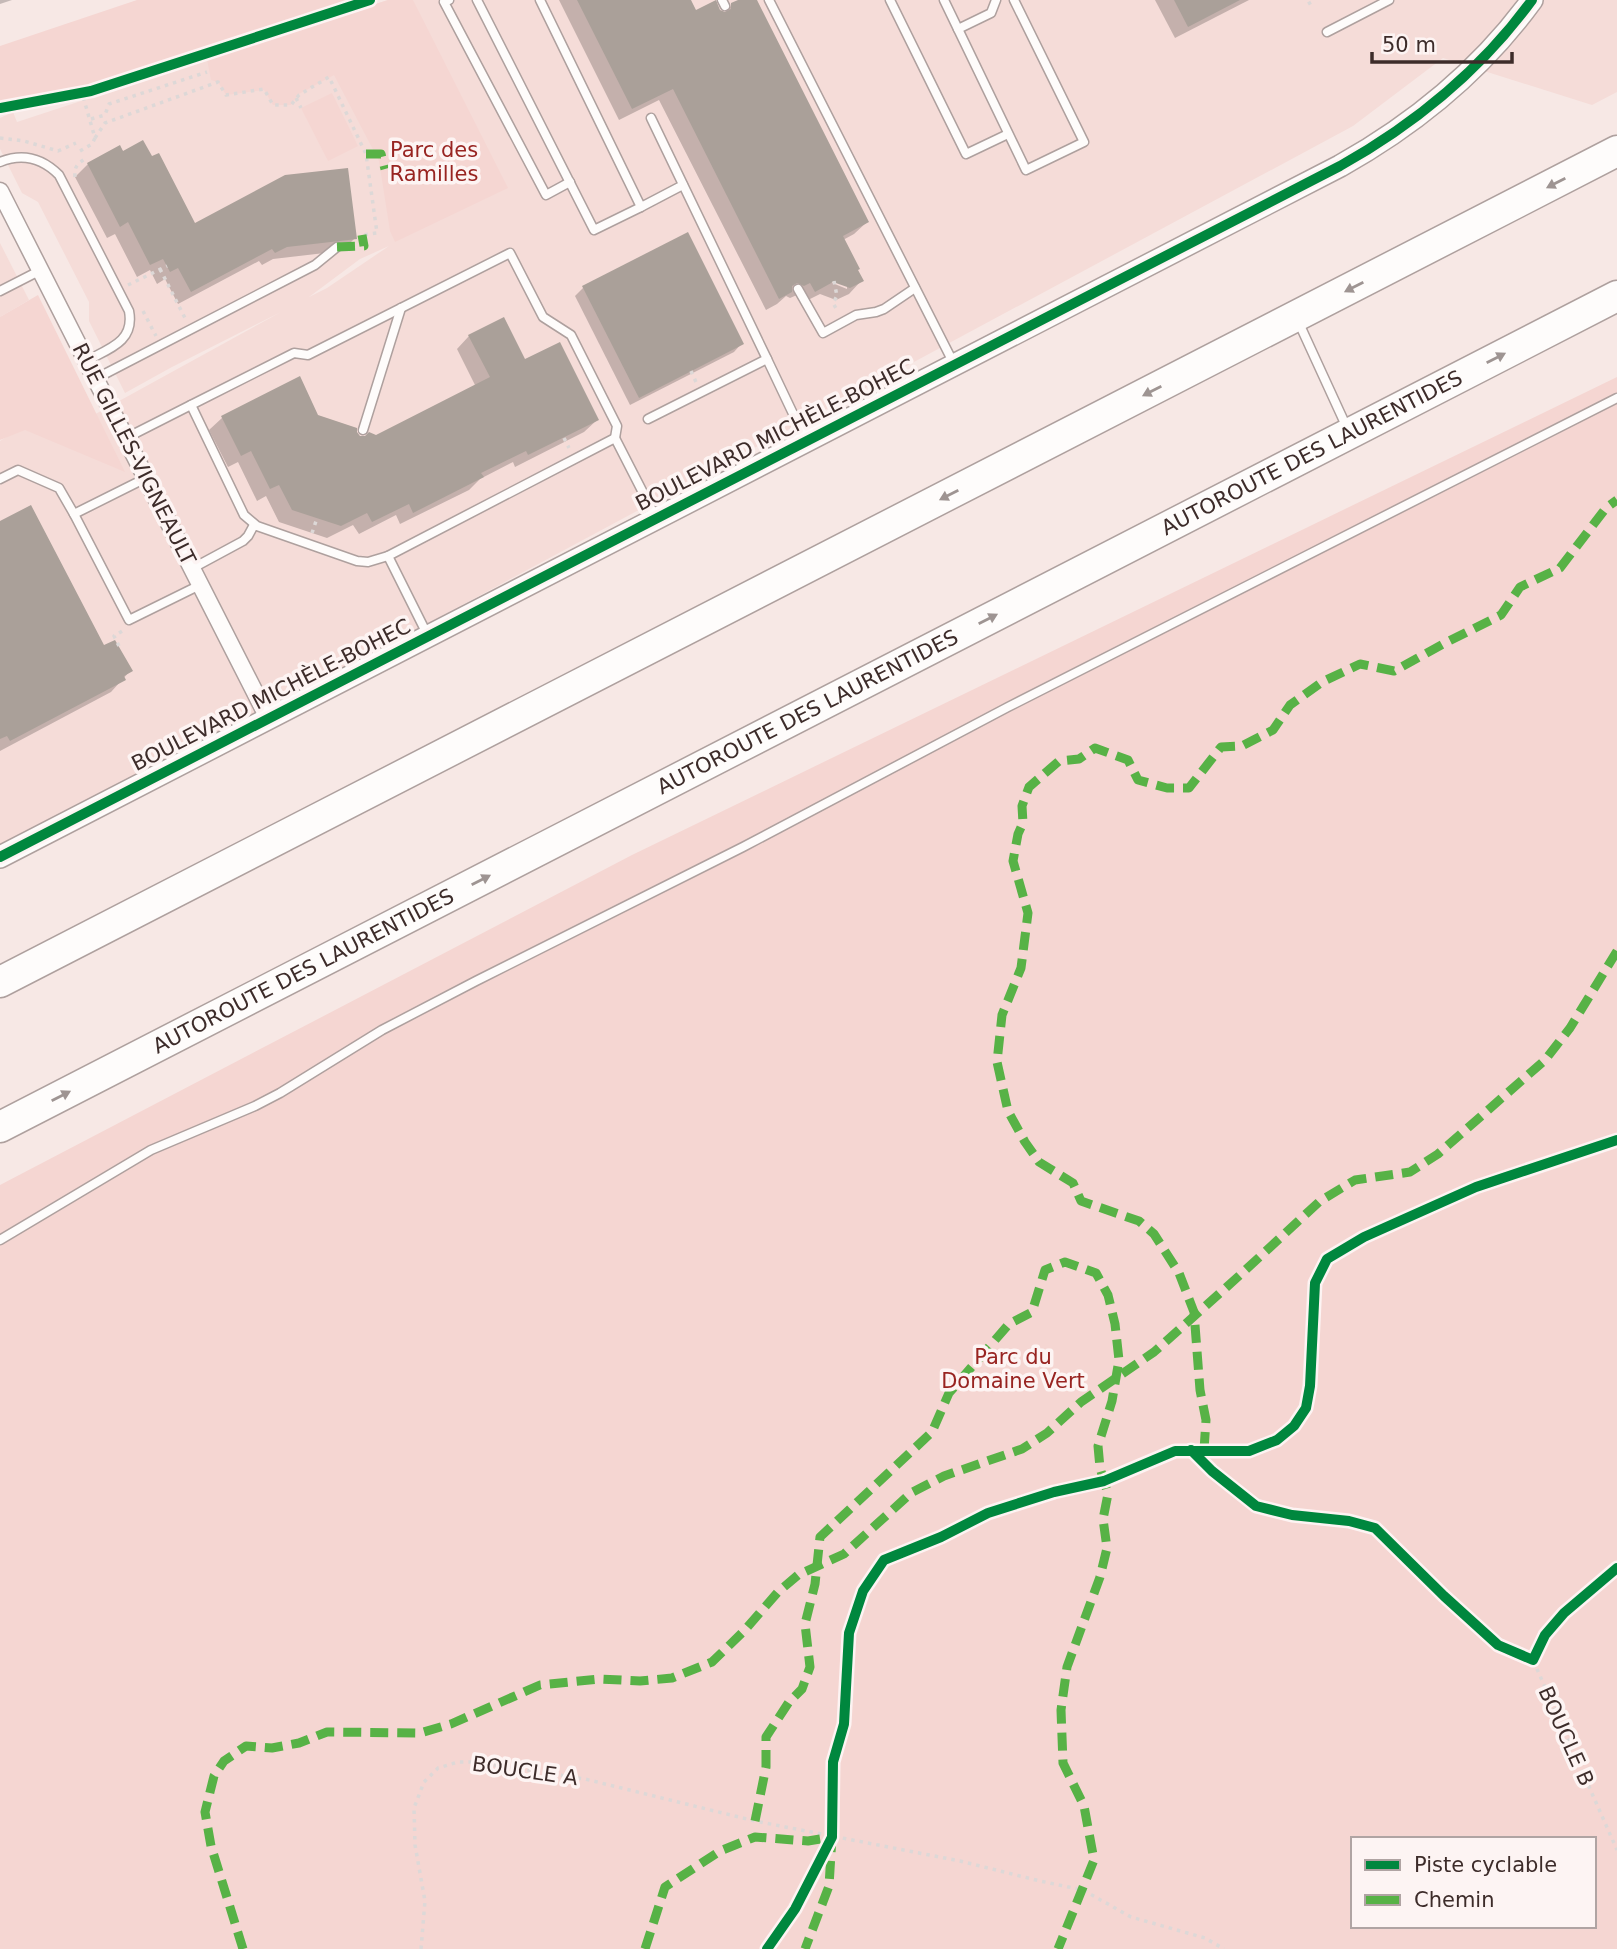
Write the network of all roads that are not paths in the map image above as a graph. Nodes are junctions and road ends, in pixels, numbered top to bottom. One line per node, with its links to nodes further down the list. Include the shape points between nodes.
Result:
1 (449, 0): 17 (lane, via 444,2 546,195)
2 (477, 0): 17 (lane)
3 (540, 0): 20 (lane)
4 (769, 0): 24 (lane)
5 (890, 0): 14 (lane, via 966,154)
6 (944, 0): 11 (lane)
7 (996, 0): 11 (lane, via 991,13)
8 (1014, 0): 14 (lane, via 1084,142 1026,170)
9 (1389, 0): 12 (lane)
10 (1532, 0): 31 (street, BOULEVARD MICHÈLE-BOHEC, via 1461,79 1381,143)
11 (958, 29): 14 (lane)
12 (1327, 32)
13 (651, 118): 18 (lane)
14 (1008, 134)
15 (1617, 151): 28 (highway, one-way to 28)
16 (0, 162): 30 (lane, via 28,157 59,175 129,311 131,321 123,339)
17 (570, 183): 20 (lane, via 594,230)
18 (683, 185): 20 (lane); 29 (lane)
19 (0, 191): 22 (street, RUE GILLES-VIGNEAULT)
20 (641, 207)
21 (337, 247): 32 (lane, via 315,265)
22 (41, 270): 25 (lane); 30 (street, RUE GILLES-VIGNEAULT)
23 (798, 289): 24 (lane, via 823,333 856,316 884,309)
24 (915, 289): 31 (lane)
25 (0, 291)
26 (1617, 296): 37 (highway, AUTOROUTE DES LAURENTIDES, one-way to 26)
27 (401, 308): 34 (lane, via 307,355 294,353); 36 (lane); 39 (lane, via 510,253 543,317 571,335 617,426)
28 (1297, 317): 37 (lane); 52 (highway, one-way to 52)
29 (767, 359): 35 (lane); 40 (lane)
30 (86, 361): 32 (street, RUE GILLES-VIGNEAULT)
31 (954, 364): 40 (street, BOULEVARD MICHÈLE-BOHEC)
32 (95, 379): 38 (street, RUE GILLES-VIGNEAULT)
33 (1617, 398): 54 (lane, via 475,981 382,1030 280,1093 151,1150)
34 (191, 405): 38 (lane); 45 (lane, via 244,515)
35 (648, 419)
36 (363, 430)
37 (1349, 433): 53 (highway, AUTOROUTE DES LAURENTIDES, one-way to 37)
38 (126, 438): 41 (street, RUE GILLES-VIGNEAULT)
39 (615, 438): 44 (lane); 46 (lane)
40 (807, 441): 44 (street, BOULEVARD MICHÈLE-BOHEC)
41 (146, 478): 43 (lane); 47 (street, RUE GILLES-VIGNEAULT)
42 (0, 479): 43 (lane, via 18,470 59,488)
43 (74, 514): 48 (lane, via 129,620)
44 (656, 519): 49 (street, BOULEVARD MICHÈLE-BOHEC)
45 (254, 525): 46 (lane, via 357,561); 47 (lane, via 236,546)
46 (388, 556): 49 (lane)
47 (192, 568): 48 (street, RUE GILLES-VIGNEAULT)
48 (201, 585): 50 (street, RUE GILLES-VIGNEAULT)
49 (428, 636): 50 (street, BOULEVARD MICHÈLE-BOHEC)
50 (268, 718): 51 (street, BOULEVARD MICHÈLE-BOHEC)
51 (0, 856)
52 (0, 982)
53 (0, 1127)
54 (0, 1240)

